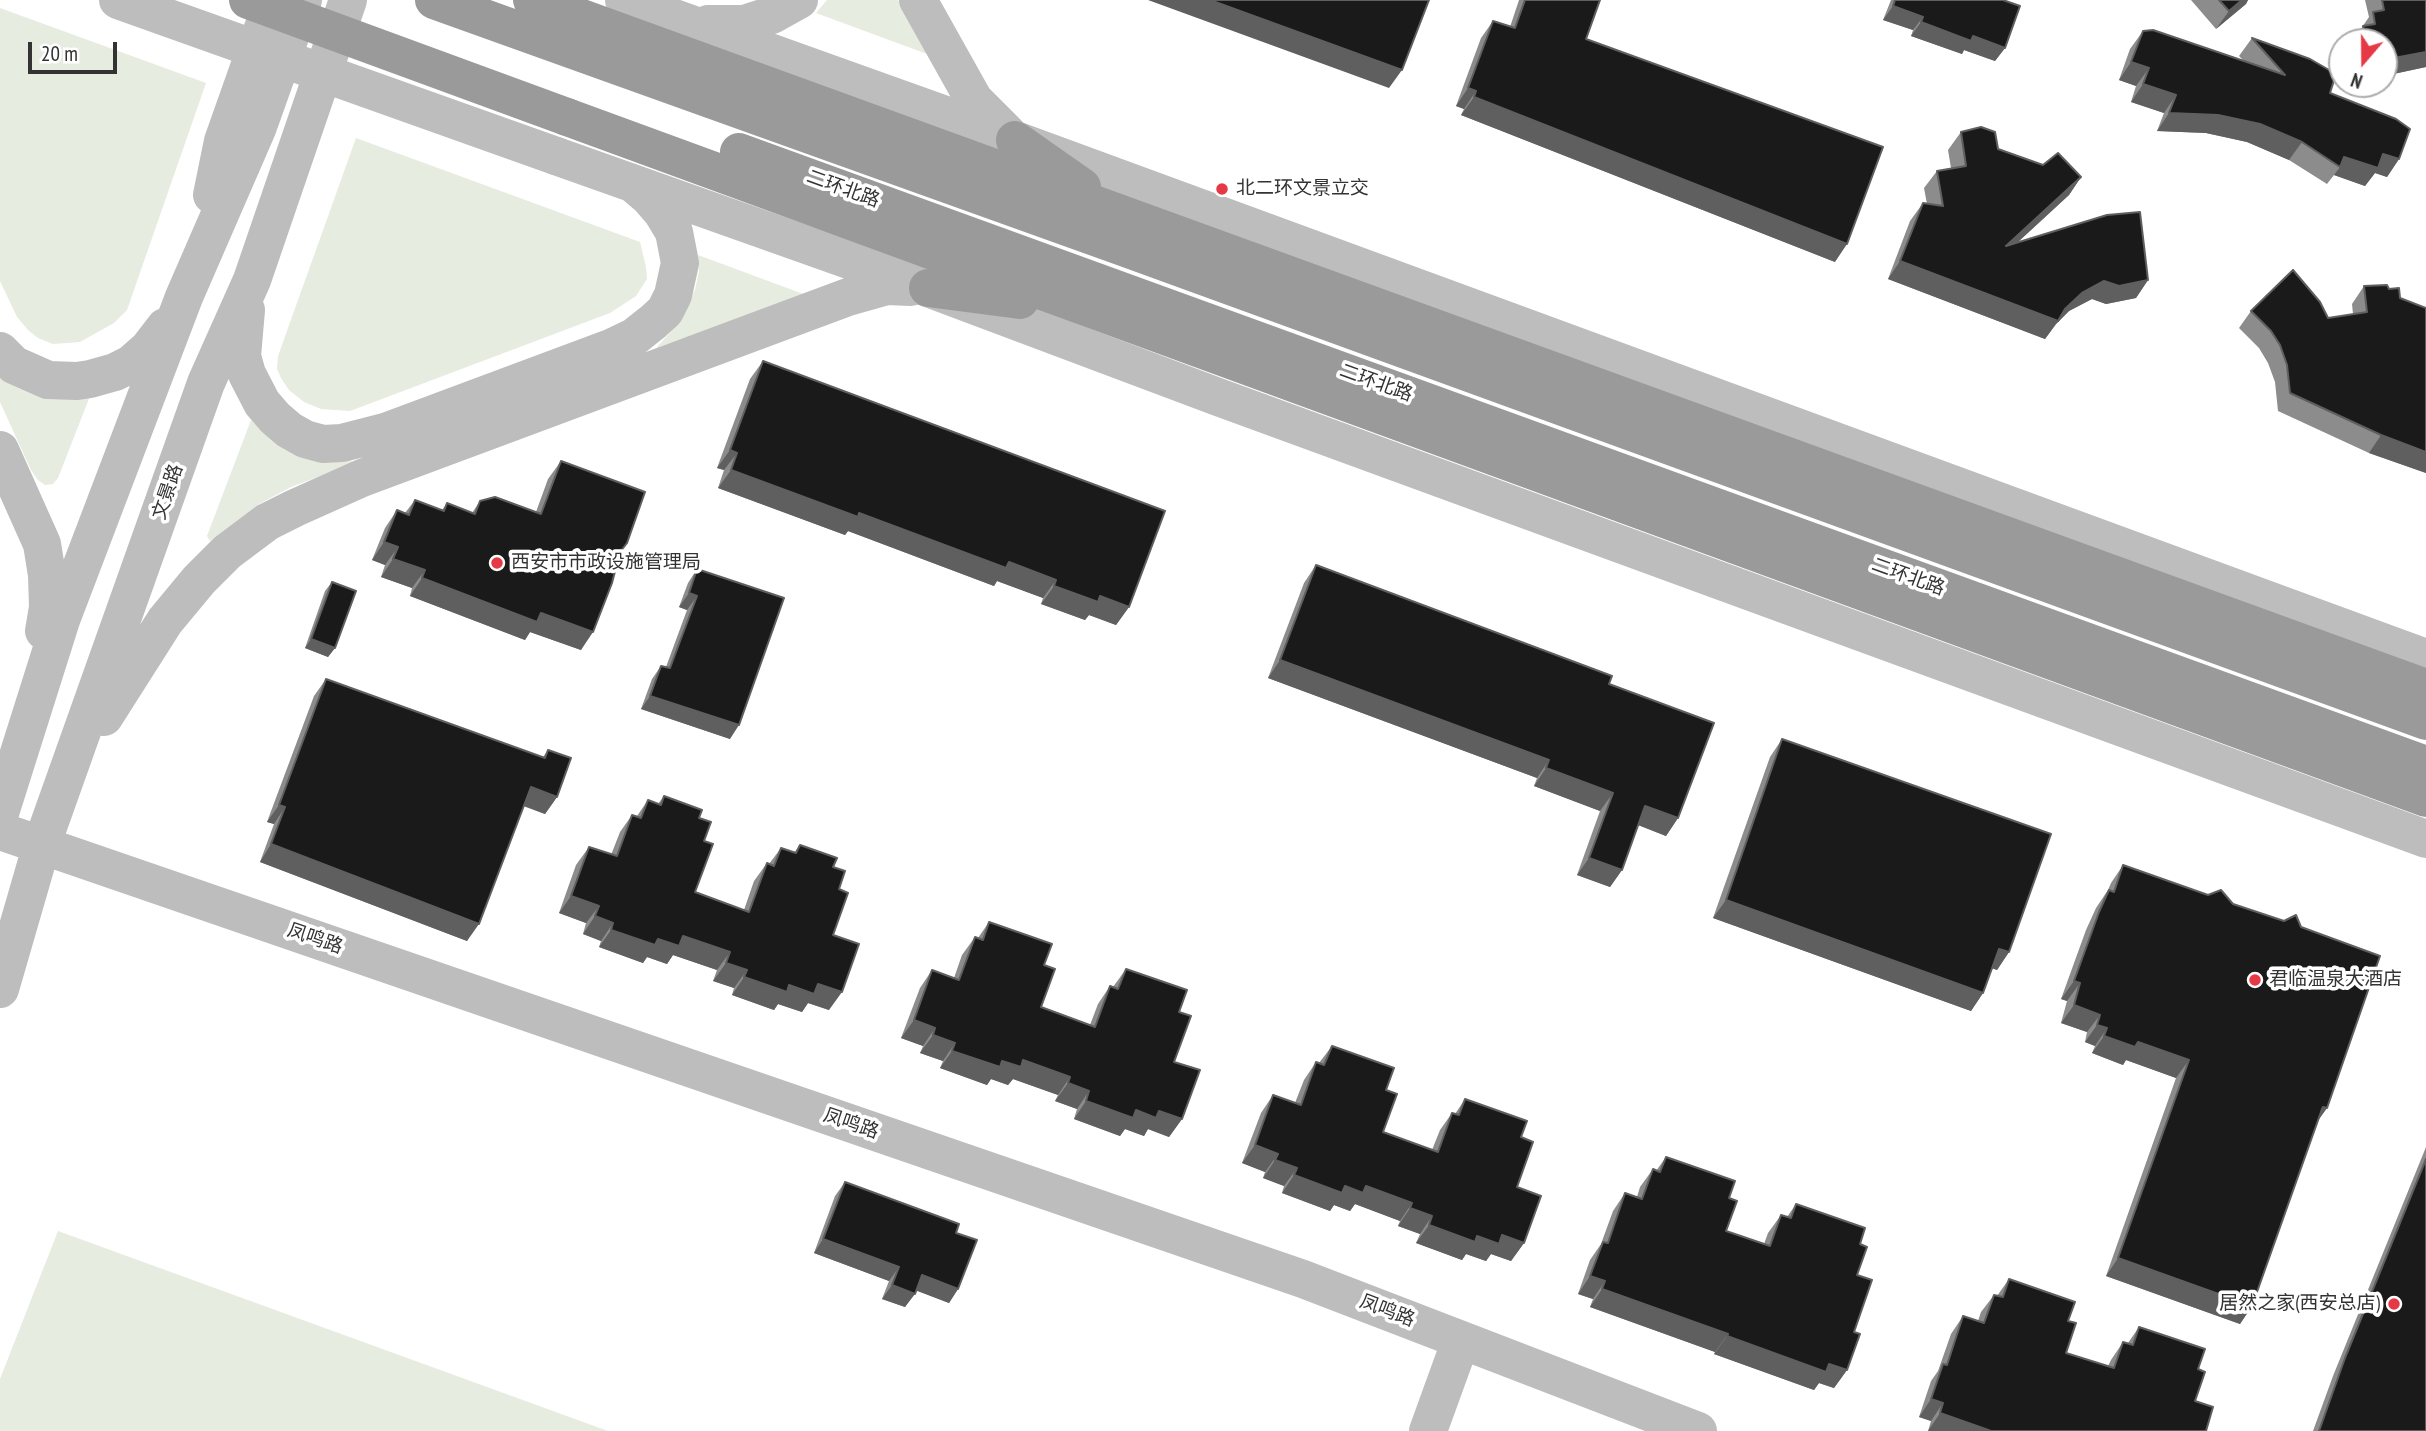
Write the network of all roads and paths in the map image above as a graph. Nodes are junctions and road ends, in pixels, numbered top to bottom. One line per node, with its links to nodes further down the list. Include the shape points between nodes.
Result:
1 (118, 0): 16 (main road, bridge)
2 (248, 0): 14 (highway, bridge)
3 (273, 0): 20 (main road, via 223,141)
4 (303, 0): 20 (main road, via 257,129)
5 (325, 0): 14 (highway, 二环北路)
6 (348, 0): 18 (main road, 文景路)
7 (371, 0): 18 (main road, via 324,131)
8 (434, 0): 13 (highway, 二环北路)
9 (532, 0): 13 (highway)
10 (799, 0): 12 (main road, via 744,24)
11 (918, 0): 15 (main road, via 974,100)
12 (667, 17): 13 (main road); 15 (main road)
13 (603, 27): 17 (highway); 26 (highway, 二环北路, via 1126,248)
14 (571, 105): 22 (highway); 27 (highway, 二环北路)
15 (1015, 140): 17 (highway); 28 (main road)
16 (625, 180): 19 (main road, via 662,212 678,246 679,278 664,311 653,322 613,347 363,438 323,444 305,439 262,403 242,356); 21 (main road)
17 (1123, 216): 24 (highway)
18 (269, 230): 19 (main road, 文景路)
19 (253, 280): 33 (main road, 文景路, via 206,383)
20 (191, 282): 23 (main road, via 148,349 116,372 77,381 48,380 14,365); 30 (main road, via 61,620)
21 (928, 288): 22 (highway); 33 (main road, via 887,286 848,297 362,478 267,522 227,552 165,621); 37 (main road)
22 (1101, 313): 31 (highway)
23 (0, 351)
24 (1755, 444): 26 (highway); 29 (highway)
25 (0, 450): 30 (main road, via 42,544 47,575 48,607)
26 (1915, 535): 32 (highway, 二环北路)
27 (2094, 645): 31 (highway); 34 (highway, 二环北路)
28 (2426, 658)
29 (2426, 688)
30 (31, 714): 35 (main road)
31 (2198, 715): 34 (highway, via 2289,748)
32 (2426, 721)
33 (70, 768): 38 (main road, 文景路)
34 (2424, 775)
35 (0, 813)
36 (0, 831): 38 (main road, 凤鸣路)
37 (2426, 839)
38 (42, 844): 39 (main road, 文景路); 40 (main road, 凤鸣路, via 1303,1279)
39 (0, 989)
40 (1461, 1340): 41 (main road); 42 (main road, 凤鸣路)
41 (1428, 1431)
42 (1698, 1431)

